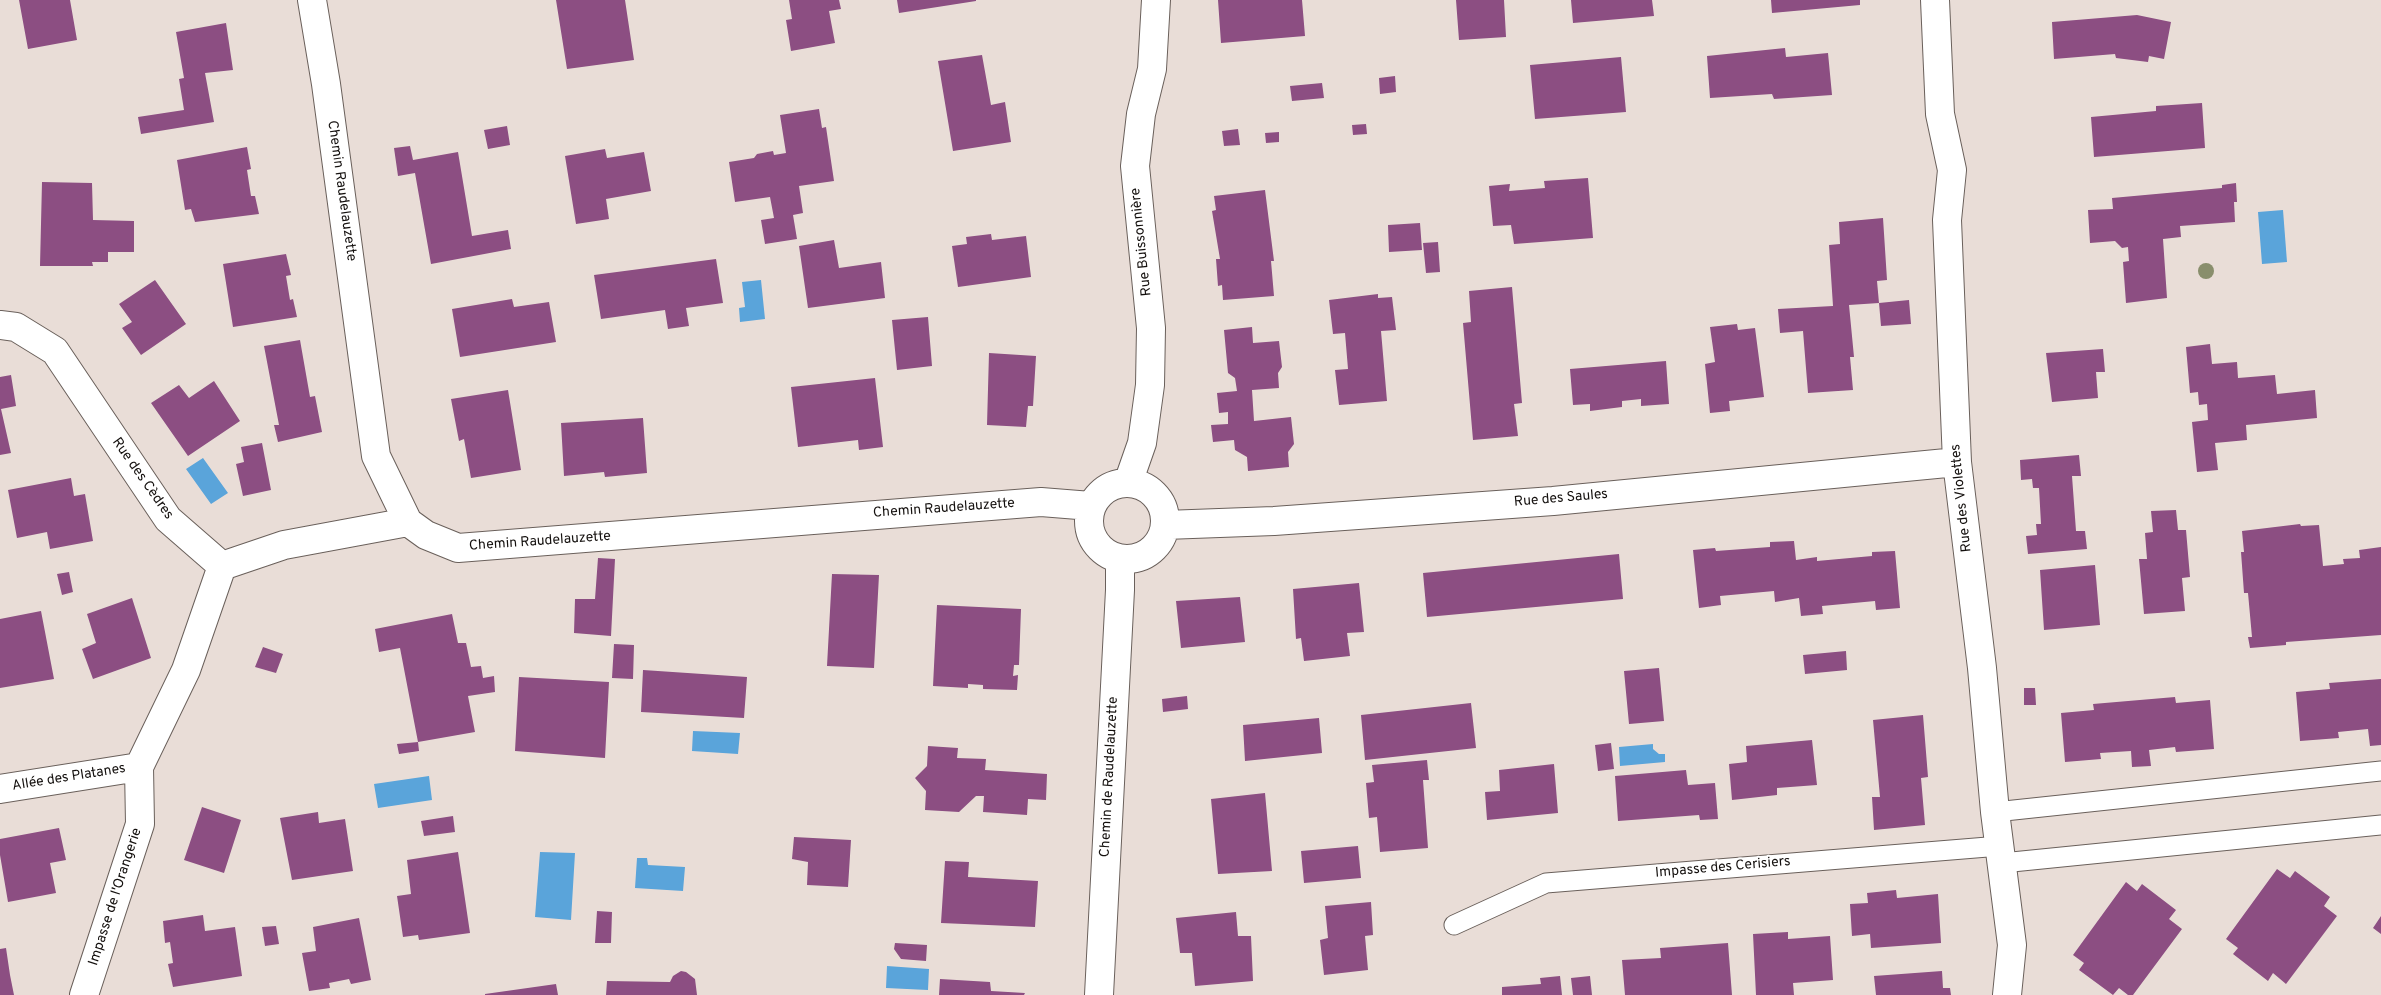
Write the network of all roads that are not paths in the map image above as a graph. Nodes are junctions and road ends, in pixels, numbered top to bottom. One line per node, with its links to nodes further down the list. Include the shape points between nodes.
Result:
1 (312, 0): 8 (street, Chemin Raudelauzette, via 376,456)
2 (1156, 0): 6 (street, Rue Buissonnière, via 1152,69 1141,114 1135,166 1150,328 1150,386 1142,443)
3 (1935, 0): 5 (street, Rue des Violettes, via 1940,114 1952,170 1947,220)
4 (0, 325): 11 (street, Rue des Cèdres, via 16,327 55,351 168,519)
5 (1957, 462): 9 (street, Rue des Saules, via 1553,501); 15 (street, Rue des Violettes, via 1982,668)
6 (1128, 483): 7 (street, via 1109,487); 9 (street, via 1147,488 1158,499)
7 (1091, 506): 8 (street, Chemin Raudelauzette, via 1041,502 458,548 426,535); 10 (street, via 1089,523 1093,539 1104,552)
8 (408, 522): 11 (street, via 284,545)
9 (1165, 525): 10 (street, via 1162,537 1147,554)
10 (1120, 559): 20 (street, Chemin de Raudelauzette)
11 (222, 566): 12 (street, via 186,670)
12 (139, 767): 14 (street, Allée des Platanes); 19 (street, Impasse de l'Orangerie, via 140,824)
13 (2381, 771): 15 (lane)
14 (0, 789)
15 (1995, 812): 17 (street, Rue des Violettes)
16 (2381, 825): 17 (lane, Impasse des Cerisiers)
17 (2001, 854): 18 (lane, Impasse des Cerisiers, via 1546,883); 21 (street, Rue des Violettes, via 2012,946)
18 (1454, 924)
19 (84, 995)
20 (1099, 995)
21 (2007, 995)

